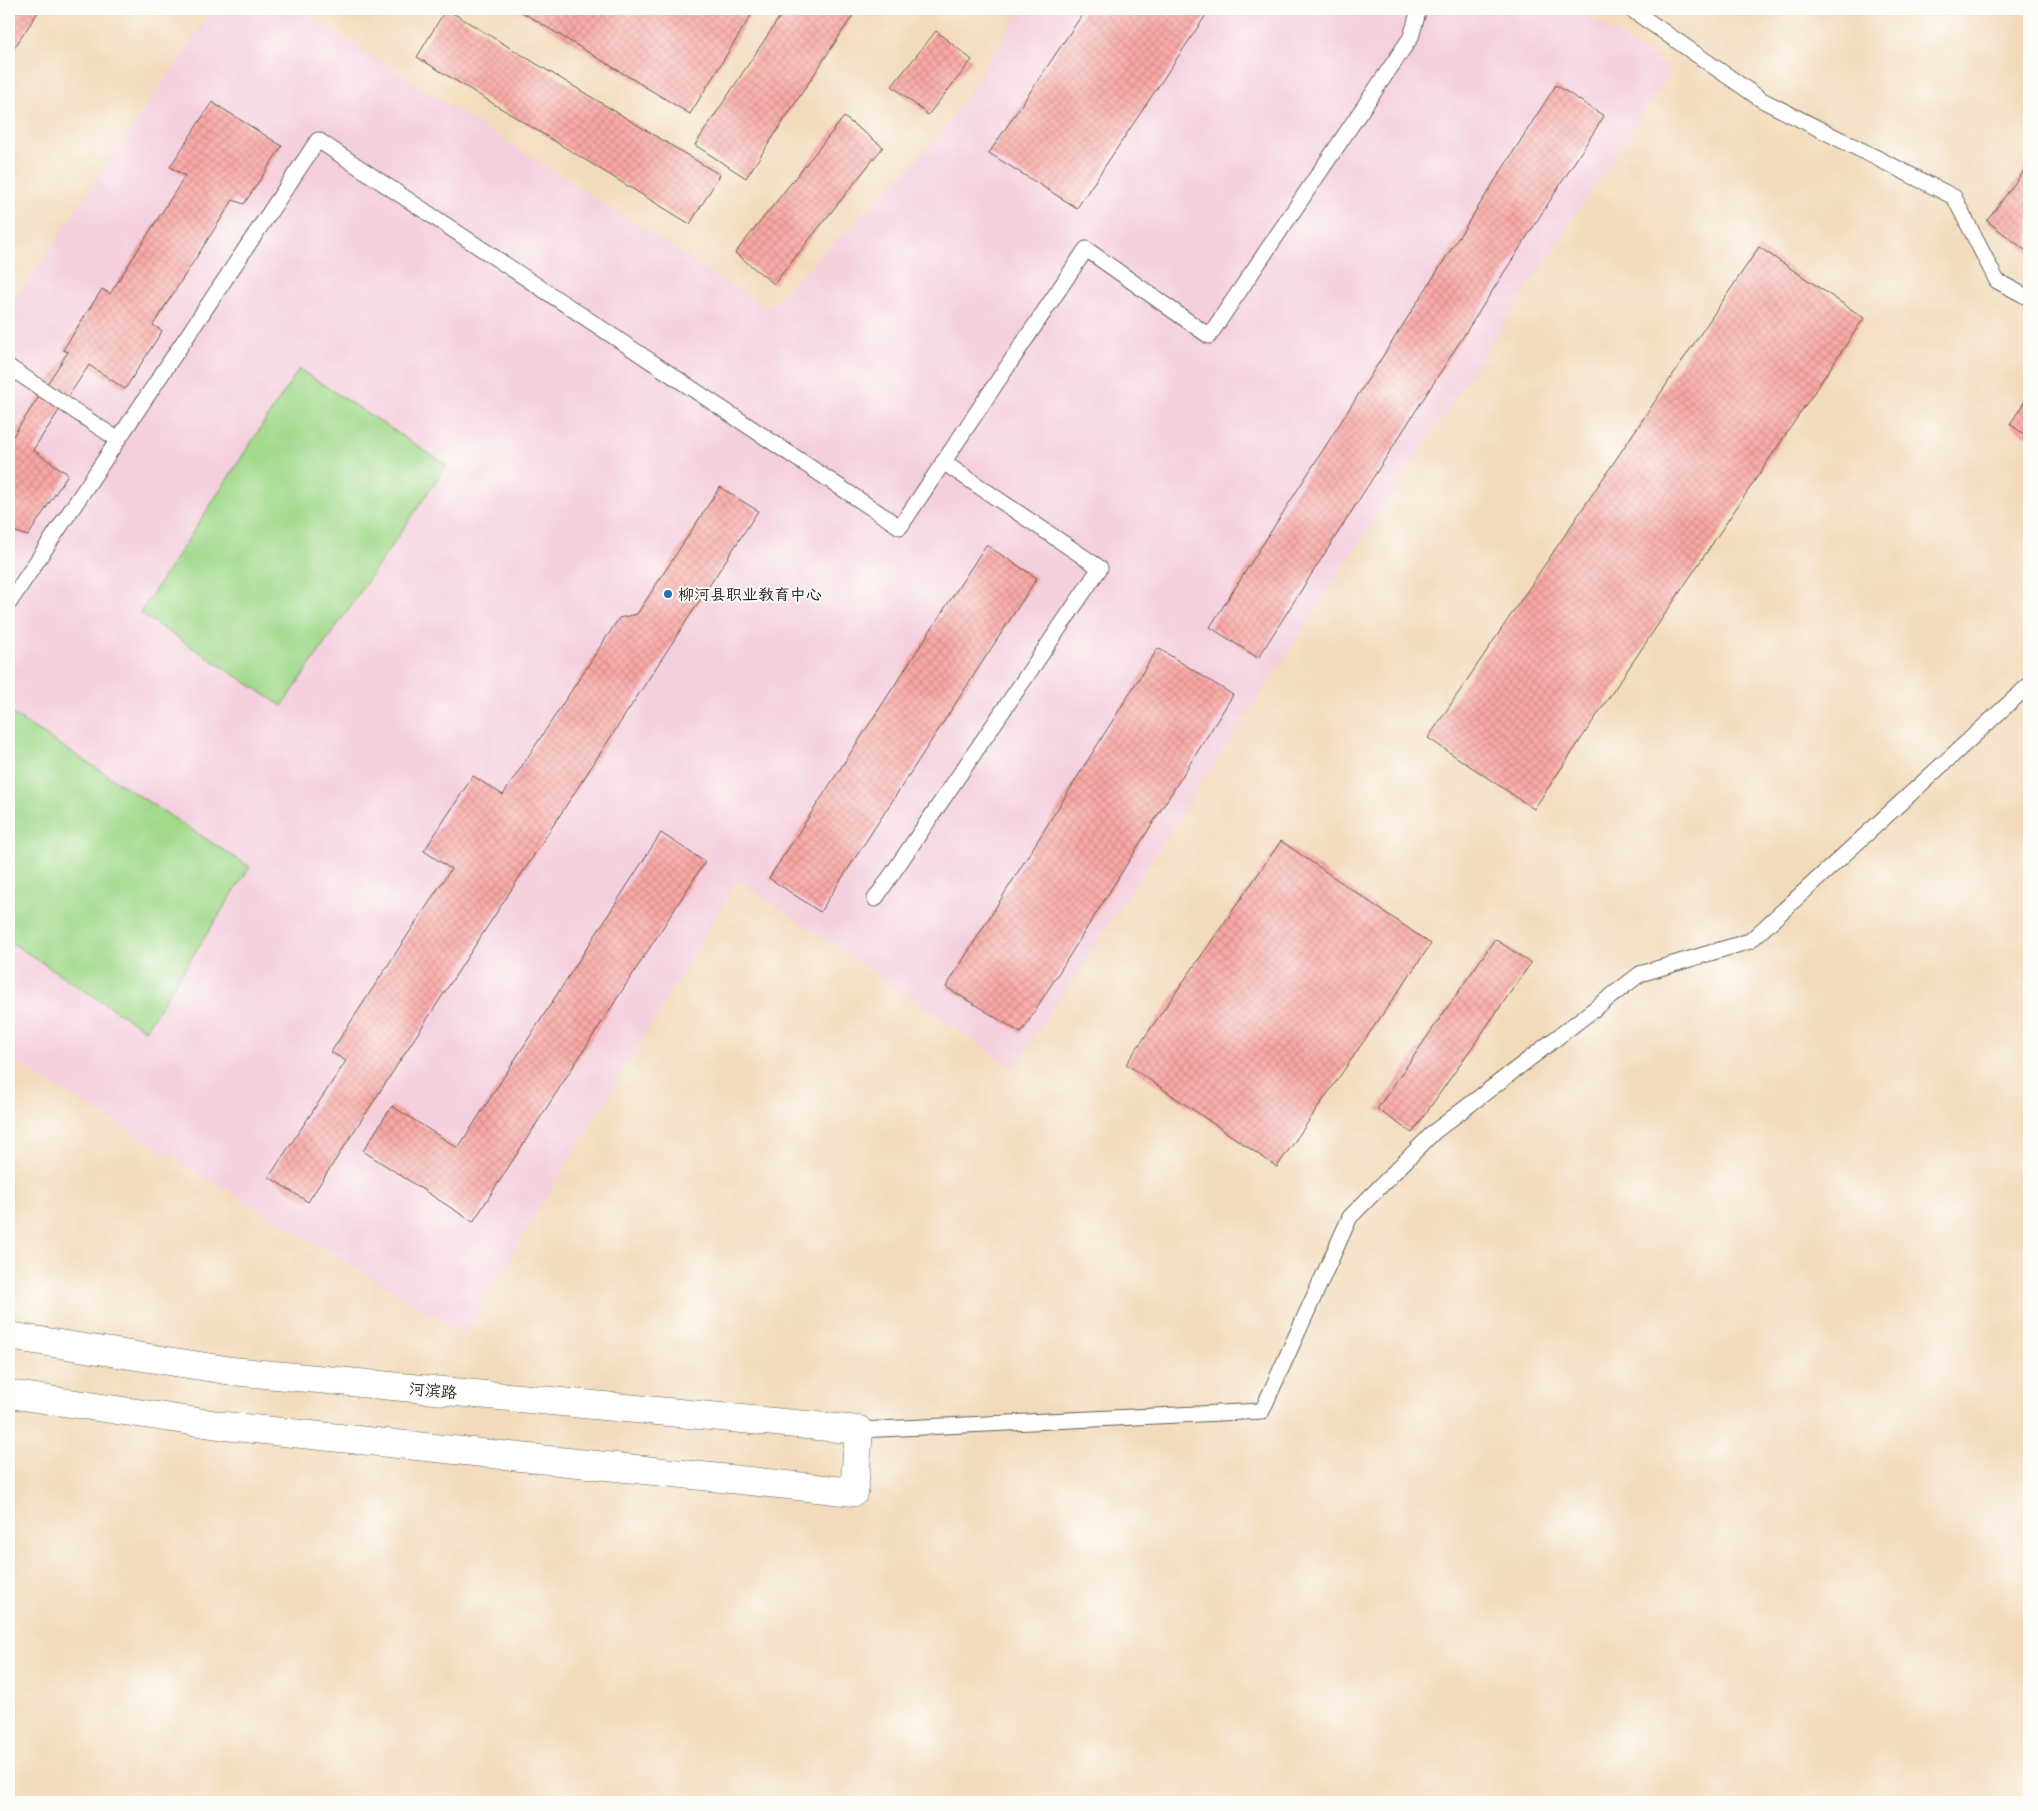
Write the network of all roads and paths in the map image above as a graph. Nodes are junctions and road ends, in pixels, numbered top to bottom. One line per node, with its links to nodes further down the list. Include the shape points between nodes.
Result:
1 (1418, 9): 6 (lane, via 1411,37 1209,336 1086,248)
2 (1631, 9): 3 (lane, via 1762,100 1954,197 1997,281)
3 (2029, 298)
4 (9, 368): 5 (lane)
5 (111, 435)
6 (943, 462): 7 (lane, via 900,526 318,140); 9 (lane, via 1100,568)
7 (9, 603)
8 (2029, 685): 12 (lane, via 1750,941 1640,974 1434,1132 1350,1217 1262,1411)
9 (875, 899)
10 (9, 1336): 12 (street, 河滨路, via 232,1371)
11 (9, 1394): 12 (street, via 225,1426 854,1492)
12 (859, 1430)

